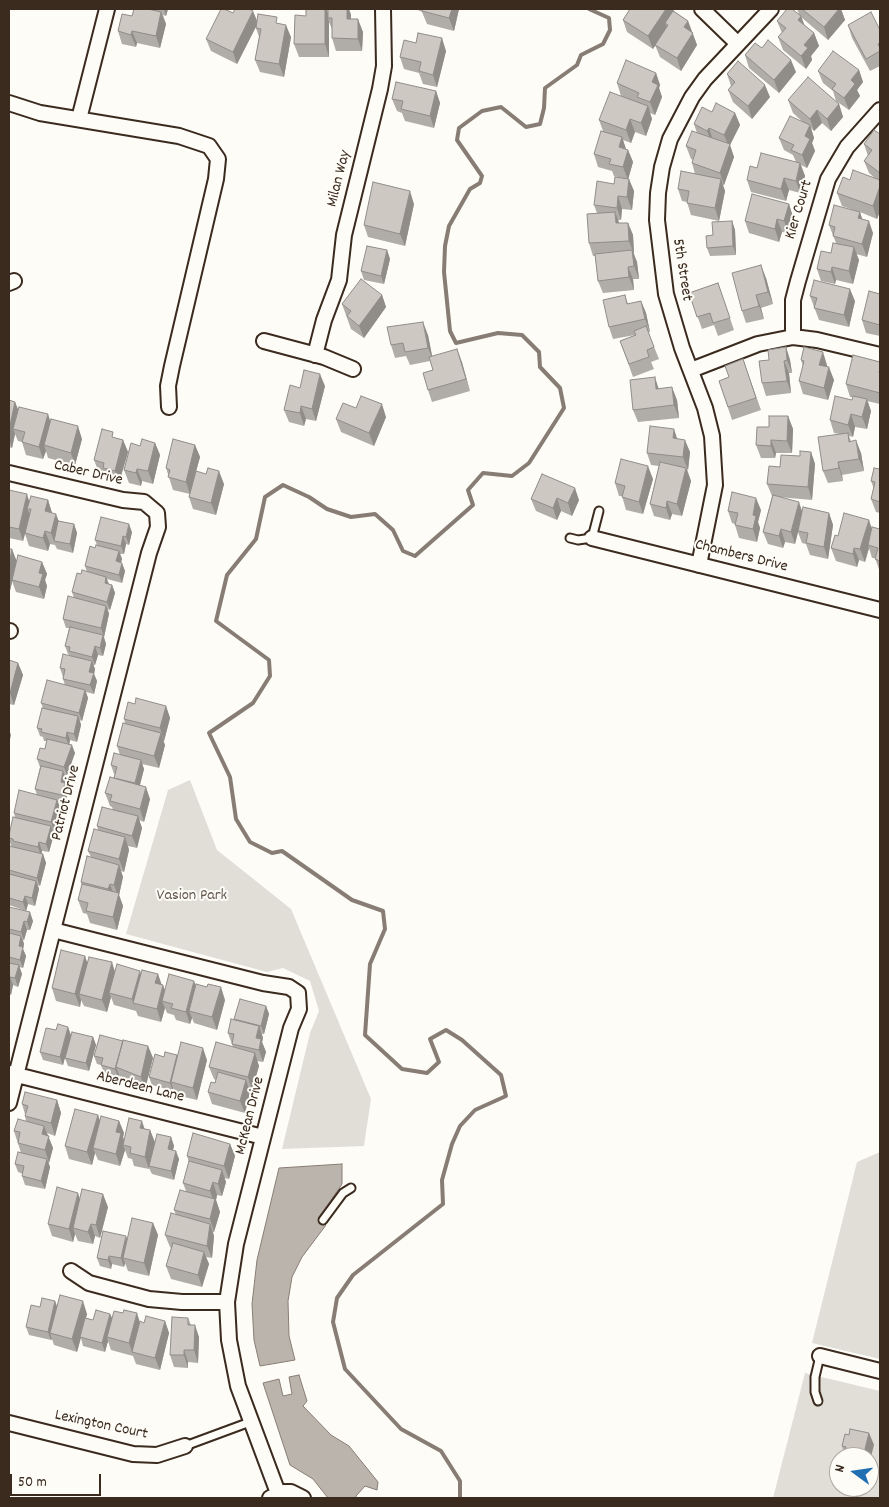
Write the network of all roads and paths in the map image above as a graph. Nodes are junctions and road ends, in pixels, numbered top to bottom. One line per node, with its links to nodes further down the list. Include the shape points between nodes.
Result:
1 (106, 9): 8 (street)
2 (383, 9): 11 (street, Milan Way, via 384,66 380,89 344,235 339,280)
3 (702, 9): 5 (street)
4 (771, 9): 5 (street, 5th Street)
5 (738, 44): 14 (street, 5th Street, via 705,79 681,115 668,148 658,193 657,220 666,294)
6 (9, 103): 8 (street)
7 (880, 110): 9 (street, Kier Court, via 847,147 828,179 793,300)
8 (79, 119): 15 (street, via 179,136 209,146 218,159 171,373)
9 (793, 337): 12 (street); 14 (street, via 758,344)
10 (264, 341): 11 (street)
11 (315, 355): 13 (street)
12 (880, 355)
13 (353, 369)
14 (691, 370): 21 (street, 5th Street, via 705,408 715,460 711,514)
15 (169, 407)
16 (9, 472): 18 (street, Caber Drive, via 123,500 144,502)
17 (599, 511): 20 (lane)
18 (156, 513): 23 (street, Patriot Drive, via 158,527)
19 (570, 538): 20 (lane)
20 (592, 538): 21 (street, Chambers Drive)
21 (699, 565): 22 (street, Chambers Drive)
22 (880, 610)
23 (53, 930): 24 (street, Patriot Drive); 26 (street, McKean Drive, via 289,987 298,994 299,1009 291,1028)
24 (12, 1074): 25 (street, Patriot Drive); 26 (street, Aberdeen Lane)
25 (9, 1103)
26 (263, 1137): 30 (street, McKean Drive, via 233,1261)
27 (351, 1188): 28 (lane, via 343,1193)
28 (322, 1220)
29 (71, 1271): 30 (street, via 96,1285 149,1299)
30 (227, 1302): 34 (street, McKean Drive, via 232,1363)
31 (820, 1356): 32 (street); 33 (lane, via 815,1376)
32 (880, 1371)
33 (818, 1401)
34 (250, 1422): 36 (lane); 37 (street, McKean Drive)
35 (9, 1423): 36 (street, Lexington Court, via 133,1454 157,1455)
36 (185, 1446)
37 (274, 1496): 38 (street, McKean Drive, via 291,1492)
38 (303, 1498)

